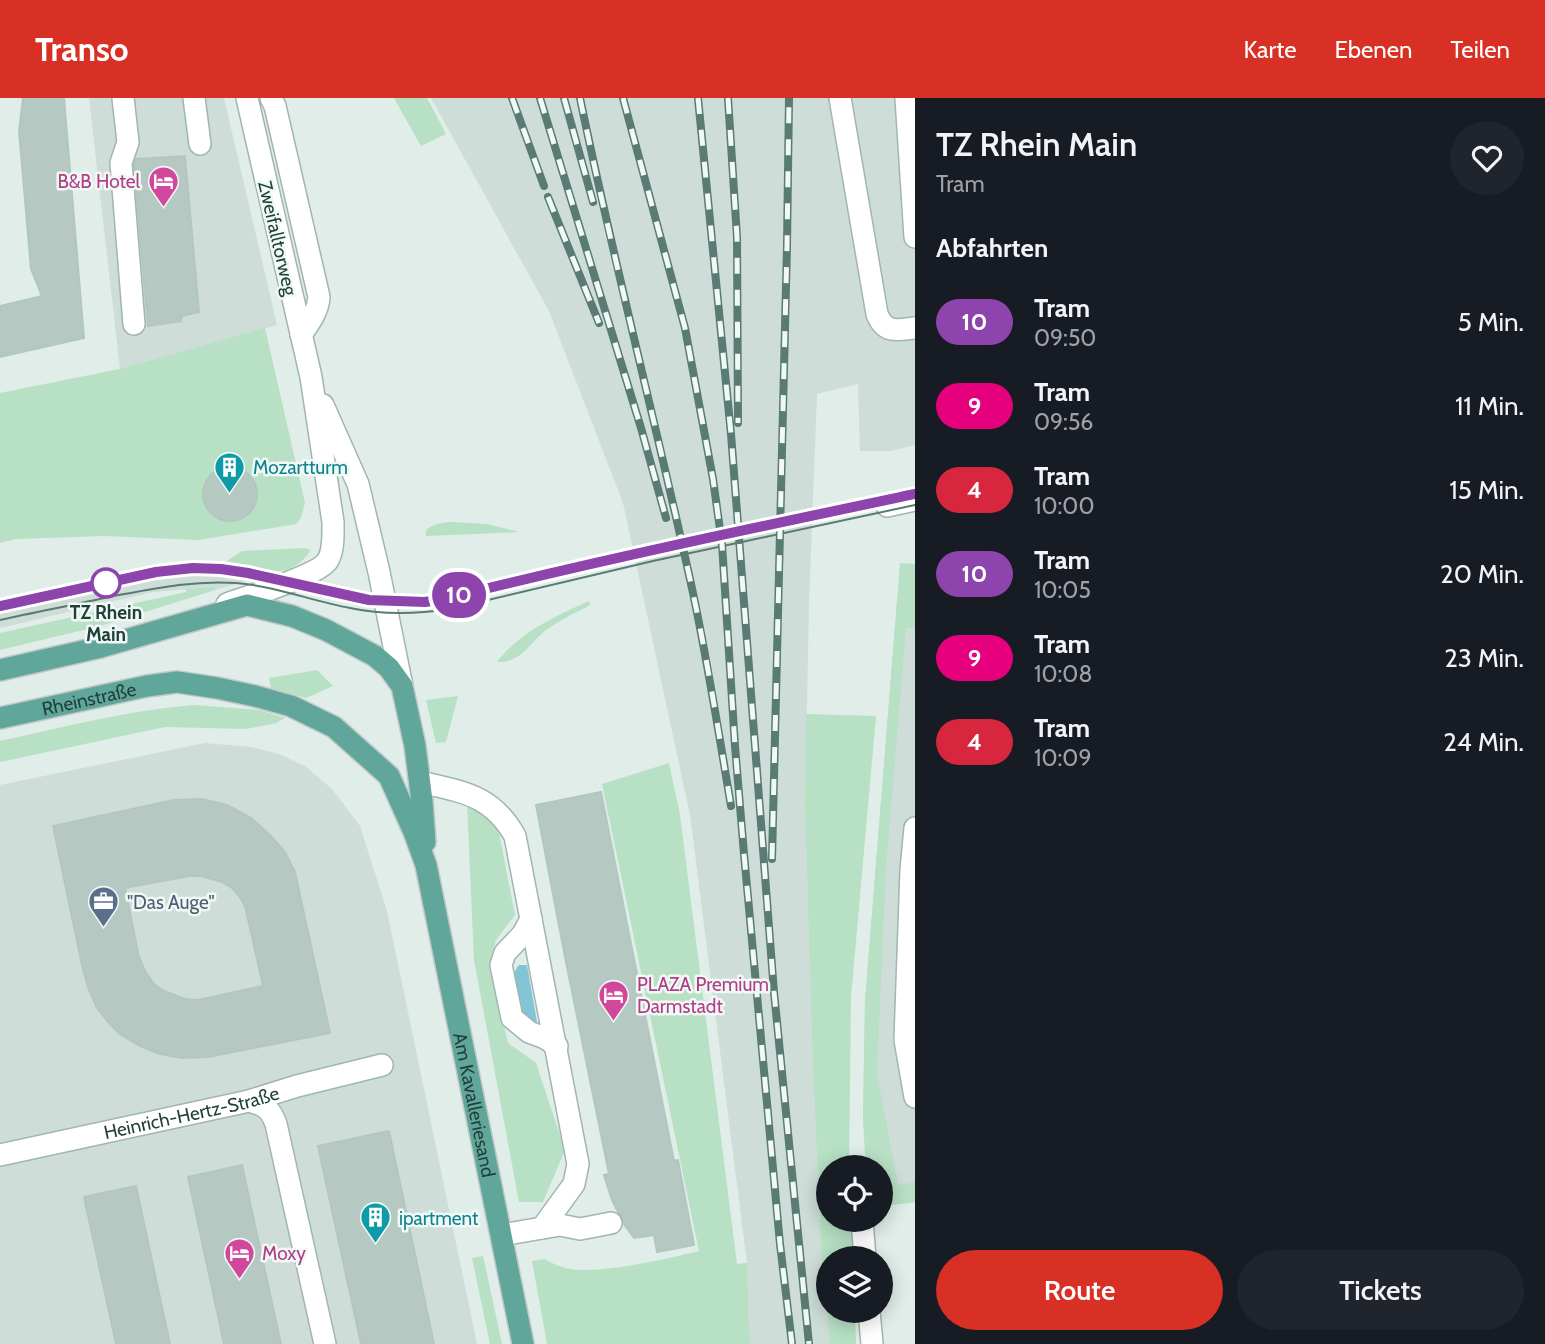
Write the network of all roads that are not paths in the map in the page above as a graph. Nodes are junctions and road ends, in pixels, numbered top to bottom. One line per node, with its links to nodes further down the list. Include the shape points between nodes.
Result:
1 (123, 98): 9 (street, via 128,142 121,163)
2 (194, 98): 7 (street)
3 (247, 98): 11 (street, Zweifalltorweg)
4 (271, 98): 11 (street, via 319,297 315,314)
5 (840, 98): 10 (street, via 877,314 880,322 894,331)
6 (906, 98): 8 (street)
7 (200, 144)
8 (915, 237)
9 (134, 324)
10 (915, 328)
11 (301, 335): 12 (street, Zweifalltorweg)
12 (311, 377): 15 (street, Zweifalltorweg, via 333,522 327,562); 16 (street, Zweifalltorweg, via 358,484)
13 (915, 500): 14 (street)
14 (887, 506)
15 (173, 626): 17 (main road); 19 (main road, Am Kavalleriesand, via 247,606 292,616 361,647)
16 (393, 643): 19 (street, Am Kavalleriesand)
17 (0, 670)
18 (177, 682): 20 (main road, Rheinstraße); 23 (main road, Am Kavalleriesand, via 291,706 334,727 389,775)
19 (402, 686): 21 (main road, Am Kavalleriesand)
20 (0, 718)
21 (420, 782): 23 (main road, Am Kavalleriesand); 24 (street, via 477,798 506,820 515,836)
22 (915, 828): 25 (street)
23 (426, 865): 33 (main road, Am Kavalleriesand)
24 (531, 919): 26 (street); 26 (street, via 501,965 512,1018)
25 (910, 1040): 28 (street)
26 (556, 1046): 32 (street, via 578,1164 574,1184)
27 (382, 1065): 29 (street, Heinrich-Hertz-Straße)
28 (915, 1097)
29 (249, 1101): 30 (street, Heinrich-Hertz-Straße); 35 (street, via 263,1105 276,1124)
30 (0, 1155)
31 (611, 1223): 32 (street, via 580,1230 560,1225)
32 (542, 1228): 33 (street)
33 (501, 1235): 36 (main road, Am Kavalleriesand)
34 (870, 1323): 37 (street)
35 (325, 1344)
36 (523, 1344)
37 (872, 1344)

